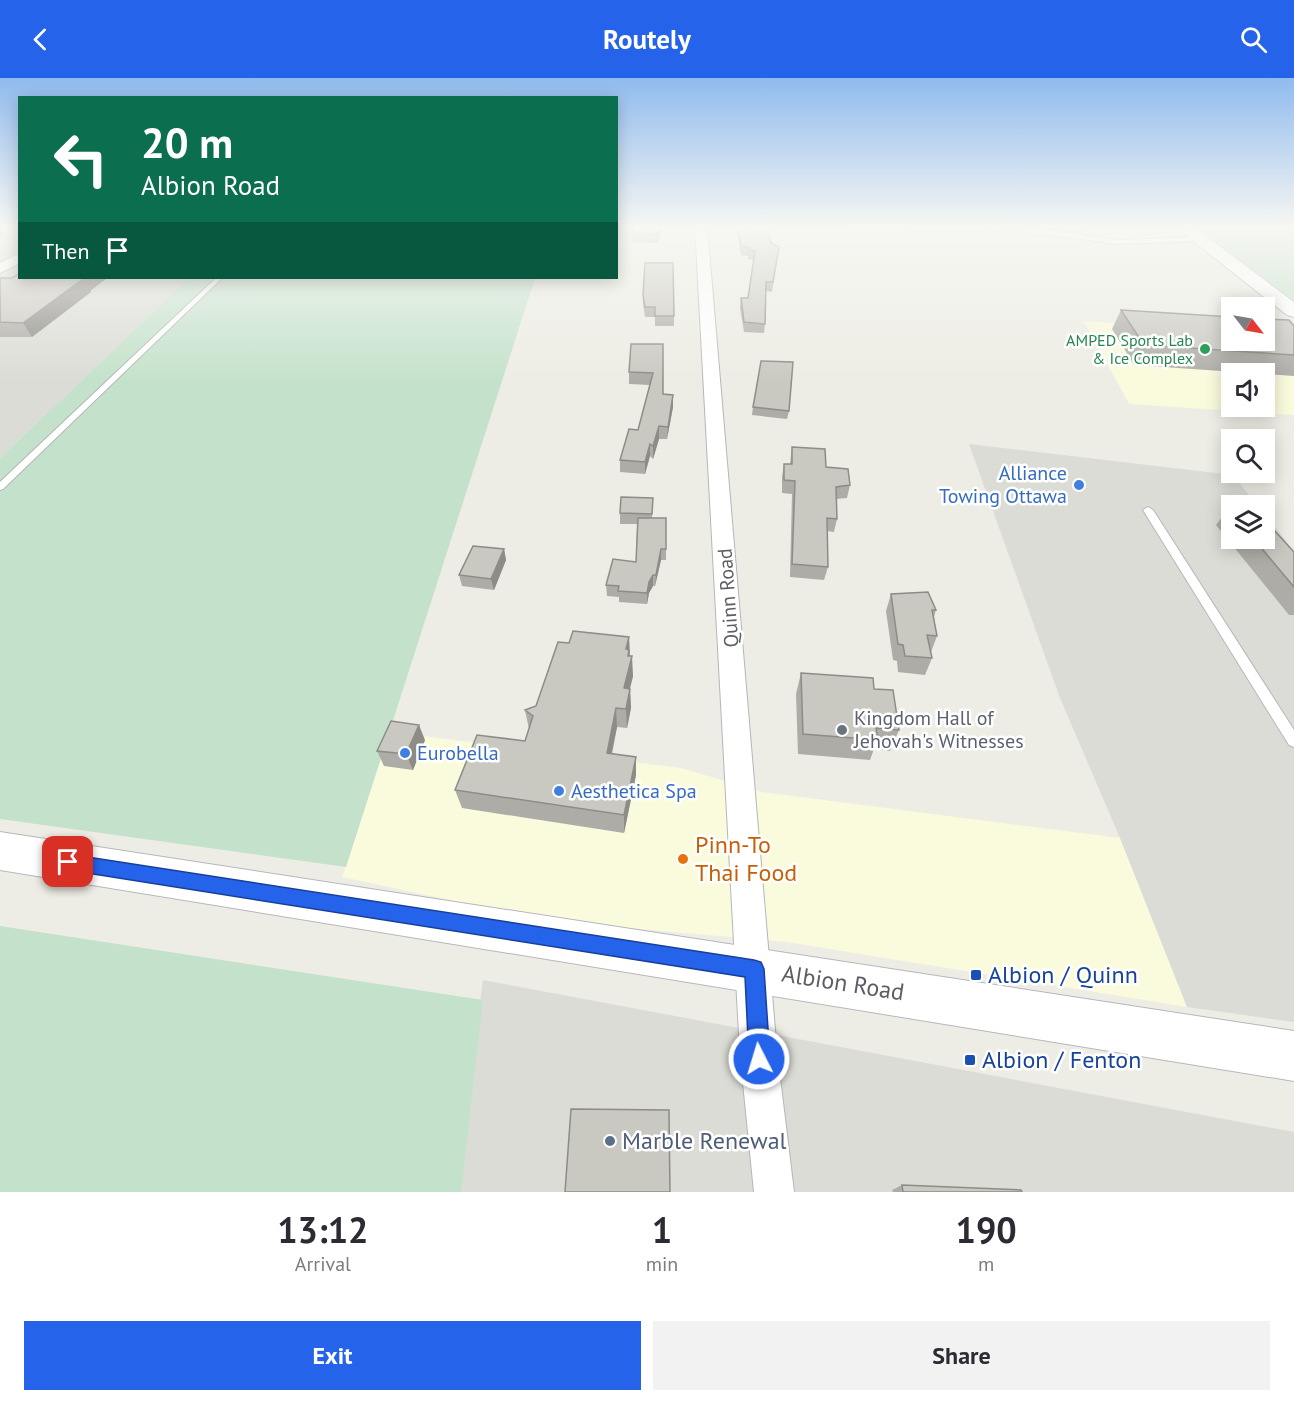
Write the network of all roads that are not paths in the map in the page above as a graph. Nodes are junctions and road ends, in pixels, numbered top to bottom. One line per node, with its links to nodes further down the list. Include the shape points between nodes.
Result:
1 (705, 278): 9 (street, Quinn Road)
2 (1250, 278): 4 (main road)
3 (218, 279): 5 (lane)
4 (1294, 311)
5 (0, 487)
6 (1148, 510): 7 (lane)
7 (1294, 741)
8 (0, 851): 9 (main road, Albion Road)
9 (754, 969): 10 (main road, Albion Road); 11 (street, Quinn Road, via 765,1127)
10 (1294, 1056)
11 (774, 1192)

